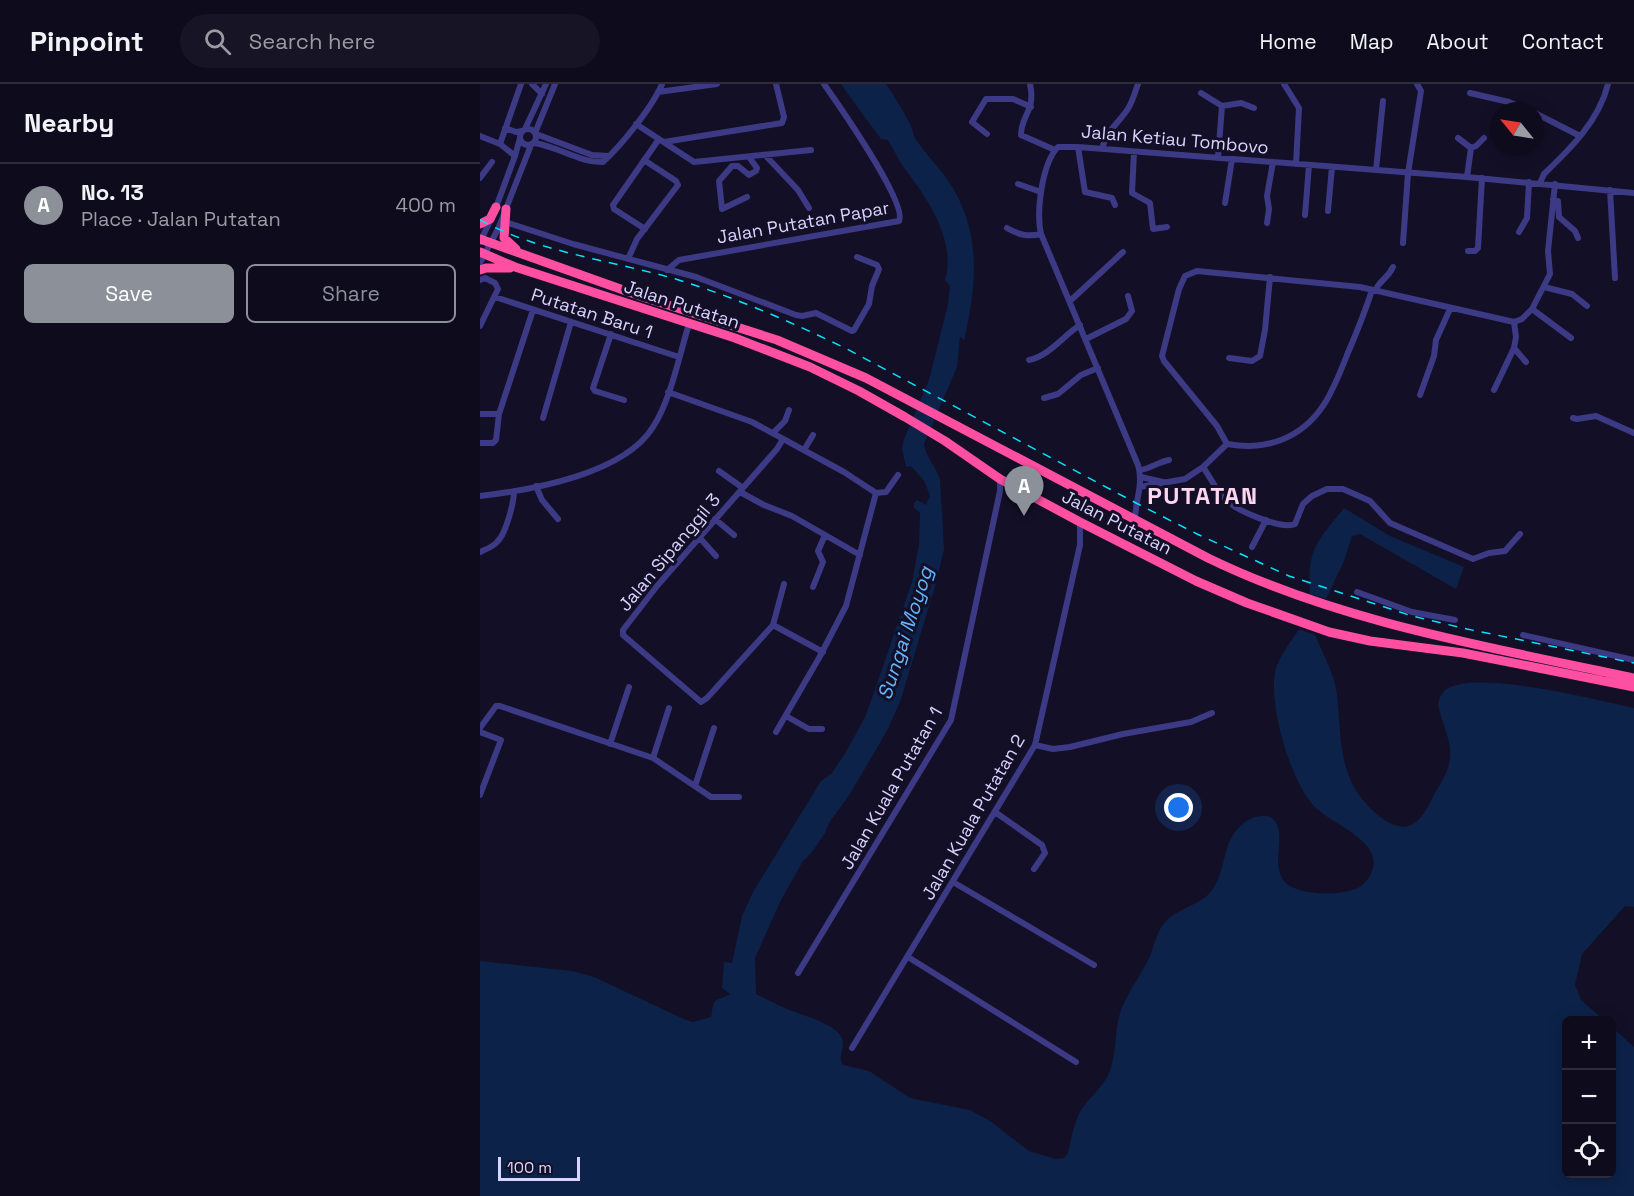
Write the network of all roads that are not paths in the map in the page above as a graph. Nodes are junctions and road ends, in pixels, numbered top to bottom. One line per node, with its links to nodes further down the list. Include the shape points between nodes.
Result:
1 (521, 84): 25 (street)
2 (532, 84): 17 (street)
3 (546, 84): 17 (street)
4 (555, 84): 27 (street)
5 (662, 84): 14 (street)
6 (717, 84): 14 (street)
7 (776, 84): 33 (street, via 782,123)
8 (824, 84): 95 (street, Jalan Putatan Papar, via 892,192 901,214 899,221 679,260)
9 (1030, 84): 21 (street)
10 (1138, 84): 38 (street, via 1130,106 1105,137)
11 (1284, 84): 51 (street, via 1299,108)
12 (1418, 84): 55 (street, via 1420,96)
13 (1608, 84): 30 (street)
14 (658, 92): 24 (street)
15 (1202, 93): 20 (street)
16 (1470, 93): 19 (street)
17 (542, 94): 26 (street)
18 (1383, 101): 54 (street)
19 (1509, 102)
20 (1222, 106): 22 (street, via 1241,103); 46 (street)
21 (1031, 107): 28 (street, via 1013,99 986,99 972,122); 40 (street, via 1021,135)
22 (1254, 108)
23 (1544, 118): 30 (street)
24 (636, 124): 33 (street); 44 (street)
25 (505, 128): 26 (street); 34 (street)
26 (523, 133): 27 (street, via 531,129); 35 (street, via 524,144); 43 (street)
27 (536, 134): 35 (street); 44 (street, via 592,155)
28 (987, 134)
29 (480, 136): 34 (street)
30 (1581, 136): 60 (street)
31 (1458, 138): 37 (street)
32 (1484, 138): 37 (street)
33 (661, 140): 45 (street, via 694,162); 48 (street)
34 (500, 144): 43 (street)
35 (532, 144): 44 (street, via 596,162); 69 (street)
36 (1078, 147): 38 (street, Jalan Ketiau Tombovo); 40 (street, Jalan Ketiau Tombovo, via 1062,146); 68 (street, via 1085,192 1112,198)
37 (1471, 148): 57 (street)
38 (1102, 149): 41 (street, Jalan Ketiau Tombovo)
39 (811, 150): 42 (street)
40 (1055, 150): 64 (street, Jalan Ketiau Tombovo)
41 (1134, 152): 46 (street, Jalan Ketiau Tombovo); 77 (street, via 1132,193 1150,203 1153,229)
42 (765, 155): 45 (street); 70 (street, via 796,187)
43 (515, 156): 69 (street)
44 (609, 156)
45 (749, 157): 66 (street, via 756,171 749,175 732,166 719,184 722,209)
46 (1218, 158): 47 (street, Jalan Ketiau Tombovo)
47 (1232, 159): 50 (street, Jalan Ketiau Tombovo); 67 (street)
48 (644, 160): 79 (street, via 613,205); 79 (street, via 678,185)
49 (492, 162): 56 (street)
50 (1273, 162): 51 (street, Jalan Ketiau Tombovo); 76 (street, via 1267,196)
51 (1296, 164): 52 (street, Jalan Ketiau Tombovo)
52 (1309, 165): 53 (street, Jalan Ketiau Tombovo); 72 (street)
53 (1332, 167): 54 (street, Jalan Ketiau Tombovo); 71 (street)
54 (1376, 170): 55 (street, Jalan Ketiau Tombovo)
55 (1408, 173): 57 (street, Jalan Ketiau Tombovo); 84 (street)
56 (481, 175)
57 (1467, 177): 58 (street, Jalan Ketiau Tombovo)
58 (1482, 178): 59 (street, Jalan Ketiau Tombovo); 85 (street, via 1478,248)
59 (1529, 182): 60 (street, Jalan Ketiau Tombovo); 80 (street, via 1527,218)
60 (1540, 183): 62 (street, Jalan Ketiau Tombovo)
61 (1018, 184): 64 (street)
62 (1555, 184): 63 (street, Jalan Ketiau Tombovo); 73 (street)
63 (1610, 190): 65 (street, Jalan Ketiau Tombovo); 97 (street)
64 (1041, 192): 81 (street, Jalan Ketiau Tombovo)
65 (1634, 193)
66 (747, 198)
67 (1225, 203)
68 (1115, 205)
69 (501, 208): 74 (highway); 75 (highway); 83 (street); 83 (street)
70 (809, 208)
71 (1328, 211)
72 (1305, 215)
73 (1554, 216): 82 (street, via 1575,231); 100 (street, via 1548,252 1550,274)
74 (505, 222): 87 (highway, via 504,237); 90 (street)
75 (480, 224)
76 (1268, 224)
77 (1167, 227)
78 (1006, 228): 81 (street, via 1022,235)
79 (645, 229): 90 (street)
80 (1519, 232)
81 (1041, 234): 104 (street, Jalan Ketiau Tombovo)
82 (1578, 238)
83 (483, 241): 87 (highway, Jalan Putatan); 88 (street)
84 (1403, 243)
85 (1468, 250)
86 (1123, 252): 104 (street)
87 (525, 254): 94 (highway, Jalan Putatan)
88 (482, 256): 91 (highway, Jalan Putatan)
89 (857, 256): 95 (street, via 879,269 869,304 853,331 816,313 796,315 722,285)
90 (628, 259): 95 (street)
91 (515, 267): 93 (highway); 99 (highway, Jalan Putatan)
92 (1393, 267): 101 (street)
93 (480, 270)
94 (568, 270): 99 (highway); 156 (highway, Jalan Putatan, via 795,347 866,378)
95 (667, 270)
96 (1270, 277): 101 (street); 119 (street, via 1260,356 1252,360); 138 (street, via 1197,271 1185,276 1162,349 1164,361)
97 (1615, 278)
98 (480, 280): 103 (street, via 485,278 497,284)
99 (564, 283): 111 (highway, Jalan Putatan)
100 (1544, 287): 105 (street, via 1572,294); 107 (street)
101 (1374, 291): 106 (street); 138 (street, via 1334,386 1312,421 1298,432 1267,444)
102 (1128, 296): 116 (street, via 1132,311 1126,319)
103 (495, 297): 108 (street, Putatan Baru 1); 113 (street)
104 (1070, 301): 112 (street, Jalan Ketiau Tombovo)
105 (1587, 306)
106 (1450, 309): 110 (street); 125 (street, via 1436,340)
107 (1532, 309): 110 (street); 115 (street)
108 (534, 310): 109 (street, Putatan Baru 1); 130 (street)
109 (571, 322): 114 (street, Putatan Baru 1); 131 (street)
110 (1514, 322): 117 (street)
111 (689, 324): 118 (street); 145 (highway, Jalan Putatan, via 790,358 859,391)
112 (1080, 325): 116 (street, Jalan Ketiau Tombovo); 120 (street, via 1041,356)
113 (480, 326)
114 (611, 334): 118 (street, Putatan Baru 1); 127 (street, via 593,388)
115 (1571, 338)
116 (1086, 339): 122 (street, Jalan Ketiau Tombovo)
117 (1514, 348): 121 (street); 123 (street)
118 (679, 357): 124 (street)
119 (1229, 358)
120 (1029, 360)
121 (1526, 362)
122 (1098, 368): 126 (street, via 1081,375 1058,394); 143 (street, Jalan Ketiau Tombovo)
123 (1494, 390)
124 (668, 392): 133 (street); 148 (street, via 653,428 632,451 589,472)
125 (1420, 395)
126 (1044, 398)
127 (624, 399)
128 (789, 410): 133 (street)
129 (480, 414): 130 (street)
130 (499, 414): 137 (street, via 495,442)
131 (543, 418)
132 (1573, 418): 134 (street, via 1596,416)
133 (773, 433): 136 (street)
134 (1634, 433)
135 (813, 435): 139 (street)
136 (783, 439): 139 (street); 151 (street, Jalan Sipanggil 3)
137 (480, 443)
138 (1227, 444): 141 (street)
139 (804, 450): 152 (street)
140 (1169, 459): 143 (street)
141 (1203, 467): 146 (street, via 1185,479); 160 (street, via 1229,503)
142 (719, 471): 151 (street)
143 (1140, 474): 146 (street); 149 (street, Jalan Ketiau Tombovo)
144 (898, 475): 152 (street, via 886,492)
145 (1000, 478): 147 (highway, Jalan Putatan); 154 (street, Jalan Kuala Putatan 1)
146 (1164, 482): 149 (street)
147 (1012, 485): 154 (street); 161 (highway, Jalan Putatan)
148 (536, 486): 150 (street); 157 (street)
149 (1140, 487): 155 (street, Jalan Ketiau Tombovo)
150 (514, 490): 153 (street); 169 (street, via 500,538)
151 (742, 490): 158 (street, Jalan Sipanggil 3); 165 (street, via 764,506)
152 (876, 493): 170 (street)
153 (480, 496)
154 (998, 498): 205 (street, Jalan Kuala Putatan 1, via 951,720)
155 (1136, 503): 156 (street); 159 (street, Jalan Ketiau Tombovo)
156 (1122, 513): 159 (highway, Jalan Putatan)
157 (558, 519)
158 (715, 519): 164 (street); 166 (street, Jalan Sipanggil 3)
159 (1135, 520): 178 (highway, Jalan Putatan, via 1239,574 1300,597)
160 (1266, 520): 163 (street, via 1292,526 1307,500 1335,488 1370,501 1390,523 1473,559 1505,551); 168 (street)
161 (1080, 522): 162 (highway, Jalan Putatan); 167 (street, Jalan Kuala Putatan 2)
162 (1093, 529): 167 (street); 181 (highway, Jalan Putatan, via 1228,596 1329,632)
163 (1520, 534)
164 (734, 535)
165 (825, 535): 170 (street); 173 (street, via 818,551 823,562)
166 (699, 537): 171 (street); 176 (street, Jalan Sipanggil 3, via 652,591 622,635 701,702)
167 (1080, 542): 195 (street, Jalan Kuala Putatan 2)
168 (1252, 547)
169 (480, 552)
170 (860, 555): 179 (street, via 846,606)
171 (716, 556)
172 (784, 584): 176 (street)
173 (813, 587)
174 (1357, 592): 175 (street, via 1412,612)
175 (1455, 620)
176 (773, 625): 179 (street)
177 (1523, 635): 180 (street)
178 (1500, 651): 181 (highway); 182 (highway, Jalan Putatan)
179 (823, 652): 189 (street)
180 (1634, 660)
181 (1508, 663): 184 (highway, Jalan Putatan)
182 (1599, 670): 183 (highway, Jalan Putatan); 184 (highway)
183 (1634, 678)
184 (1620, 684): 186 (highway, Jalan Putatan)
185 (629, 687): 194 (street)
186 (1634, 687)
187 (669, 708): 196 (street)
188 (1212, 713): 195 (street, via 1191,722 1070,747)
189 (786, 716): 191 (street, via 809,729); 193 (street)
190 (714, 728): 197 (street)
191 (822, 729)
192 (480, 730): 194 (street, via 493,709 500,706); 198 (street, via 501,740)
193 (776, 732)
194 (610, 744): 196 (street)
195 (1035, 745): 200 (street, Jalan Kuala Putatan 2)
196 (653, 758): 197 (street)
197 (695, 786): 199 (street, via 711,797)
198 (480, 795)
199 (739, 797)
200 (995, 812): 201 (street, via 1045,849); 202 (street, Jalan Kuala Putatan 2)
201 (1034, 868)
202 (953, 882): 203 (street, Jalan Kuala Putatan 2); 204 (street)
203 (908, 957): 206 (street, Jalan Kuala Putatan 2); 207 (street)
204 (1095, 965)
205 (798, 973)
206 (852, 1048)
207 (1076, 1062)

